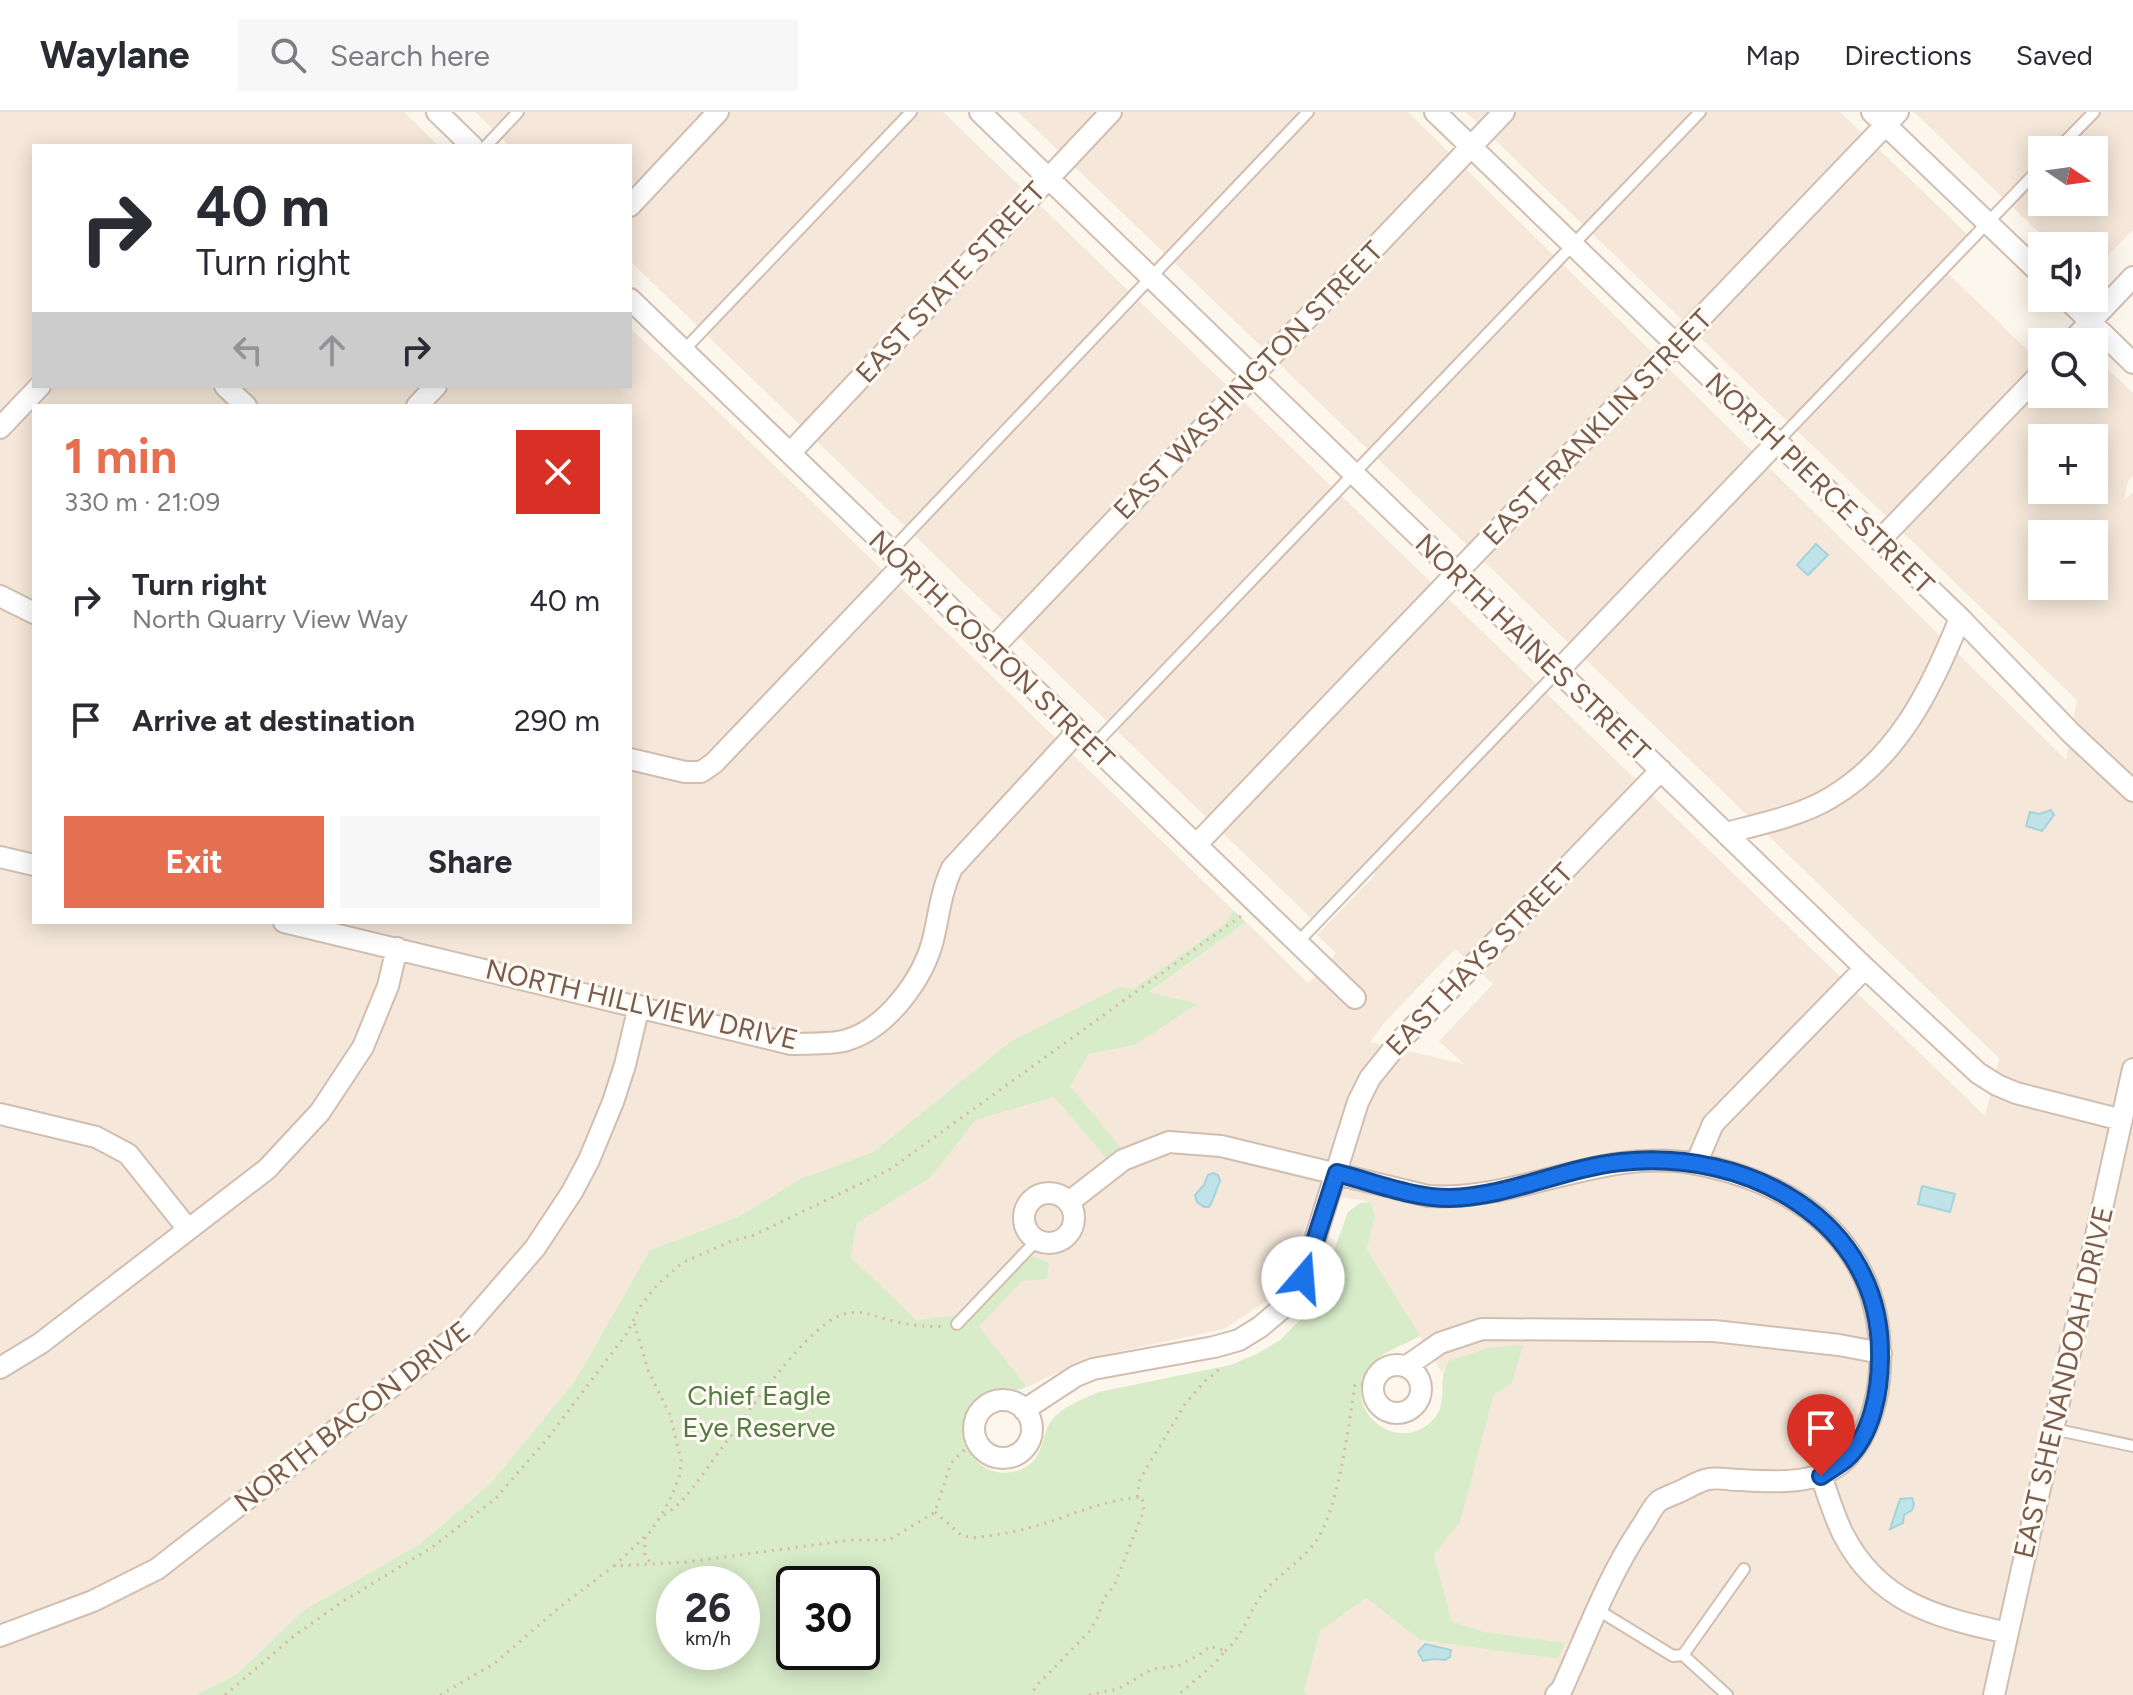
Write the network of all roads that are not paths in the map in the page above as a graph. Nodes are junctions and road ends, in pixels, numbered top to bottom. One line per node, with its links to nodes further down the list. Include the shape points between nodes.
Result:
1 (437, 112): 14 (street)
2 (518, 112): 15 (lane)
3 (718, 112): 19 (street)
4 (911, 112): 30 (lane)
5 (980, 112): 17 (street, NORTH HAINES STREET)
6 (1111, 112): 17 (street, EAST STATE STREET)
7 (1308, 112): 23 (lane)
8 (1435, 112): 16 (street, NORTH PIERCE STREET)
9 (1504, 112): 16 (street, EAST WASHINGTON STREET)
10 (1700, 112): 21 (lane)
11 (2094, 112): 13 (lane)
12 (1886, 116): 20 (street); 29 (street, EAST FRANKLIN STREET)
13 (2071, 136)
14 (470, 144)
15 (488, 144)
16 (1470, 146): 21 (street, NORTH PIERCE STREET); 32 (street, EAST WASHINGTON STREET)
17 (1048, 178): 23 (street, NORTH HAINES STREET); 41 (street, EAST STATE STREET)
18 (2028, 181): 20 (lane)
19 (632, 204)
20 (1988, 223): 22 (street); 40 (lane)
21 (1573, 245): 29 (street, NORTH PIERCE STREET); 42 (lane)
22 (2028, 262)
23 (1151, 277): 32 (street, NORTH HAINES STREET); 44 (lane)
24 (2133, 277): 27 (street)
25 (632, 301): 30 (street, NORTH COSTON STREET)
26 (2080, 312): 27 (street)
27 (2090, 322): 28 (street); 31 (street)
28 (2084, 328)
29 (1676, 344): 40 (street, NORTH PIERCE STREET); 45 (street, EAST FRANKLIN STREET)
30 (684, 350): 41 (street, NORTH COSTON STREET)
31 (2133, 363)
32 (1252, 375): 42 (street, NORTH HAINES STREET); 49 (street, EAST WASHINGTON STREET)
33 (2028, 387): 43 (street)
34 (38, 388): 39 (street)
35 (227, 388): 37 (street)
36 (434, 388): 38 (street)
37 (244, 404)
38 (419, 404)
39 (0, 428)
40 (1777, 442): 43 (street, NORTH PIERCE STREET); 50 (street)
41 (790, 453): 44 (street, NORTH COSTON STREET)
42 (1354, 473): 45 (street, NORTH HAINES STREET); 51 (lane)
43 (1880, 540): 48 (street, NORTH PIERCE STREET)
44 (898, 557): 49 (street, NORTH COSTON STREET); 52 (street, via 714,763 701,772 685,772)
45 (1457, 573): 50 (street, NORTH HAINES STREET); 56 (street, EAST FRANKLIN STREET)
46 (0, 596): 47 (street)
47 (32, 612)
48 (1960, 618): 54 (street, NORTH PIERCE STREET); 55 (street, via 1914,717 1860,777 1828,800)
49 (992, 649): 51 (street, NORTH COSTON STREET)
50 (1558, 671): 53 (street, NORTH HAINES STREET); 60 (lane)
51 (1086, 739): 56 (street, NORTH COSTON STREET); 64 (street, NORTH HILLVIEW DRIVE, via 952,868 932,943 910,991 875,1025 846,1041 791,1044)
52 (632, 759)
53 (1661, 770): 55 (street, NORTH HAINES STREET); 70 (street, EAST HAYS STREET, via 1385,1057 1358,1102)
54 (2133, 791)
55 (1726, 833): 62 (street, NORTH HAINES STREET)
56 (1196, 845): 60 (street, NORTH COSTON STREET)
57 (0, 857): 58 (street)
58 (32, 865)
59 (293, 924): 61 (street, NORTH HILLVIEW DRIVE)
60 (1297, 943): 63 (street, NORTH COSTON STREET)
61 (397, 948): 64 (street, NORTH HILLVIEW DRIVE); 72 (street, via 363,1047 320,1112 267,1169)
62 (1865, 968): 67 (street, NORTH HAINES STREET, via 1997,1085); 69 (street, via 1713,1124)
63 (1355, 998)
64 (639, 1006): 85 (street, NORTH BACON DRIVE, via 613,1102 572,1192 535,1248 463,1331 157,1569 93,1601)
65 (2133, 1069): 67 (street, EAST SHENANDOAH DRIVE)
66 (0, 1114): 72 (street, via 96,1137 128,1154)
67 (2122, 1120): 68 (street, EAST SHENANDOAH DRIVE)
68 (2124, 1153): 79 (street, EAST SHENANDOAH DRIVE)
69 (1696, 1164): 70 (street, via 1617,1162 1449,1198); 75 (street, via 1776,1188 1831,1229 1867,1287)
70 (1337, 1173): 71 (street, via 1221,1146 1169,1142 1123,1160); 78 (street, EAST HAYS STREET, via 1303,1278 1285,1306 1260,1327 1225,1344 1093,1369)
71 (1069, 1202): 73 (street, via 1074,1221 1065,1238); 73 (street, via 1052,1192 1033,1198 1024,1215 1029,1234)
72 (188, 1229): 77 (street, via 41,1343)
73 (1037, 1240): 74 (lane)
74 (957, 1324)
75 (1881, 1353): 76 (street, via 1714,1331 1482,1329 1440,1343); 81 (street, via 1877,1395 1863,1436 1847,1458)
76 (1407, 1366): 76 (street, via 1415,1371 1420,1398 1407,1412 1380,1407 1374,1382 1380,1372 1388,1366)
77 (0, 1368)
78 (1024, 1410): 78 (street, via 1031,1431 1022,1451 1001,1458 981,1449 974,1428 983,1408 1004,1400)
79 (2053, 1429): 80 (lane); 84 (street, EAST SHENANDOAH DRIVE)
80 (2133, 1446)
81 (1821, 1476): 83 (street, via 1779,1482 1709,1479 1659,1501 1625,1551); 84 (street, via 1852,1551 1880,1583 1935,1616)
82 (1744, 1569): 86 (lane)
83 (1598, 1610): 86 (lane, via 1673,1656); 87 (street)
84 (2007, 1633): 89 (street, EAST SHENANDOAH DRIVE)
85 (0, 1636)
86 (1683, 1655): 88 (lane)
87 (1556, 1695)
88 (1727, 1695)
89 (1994, 1695)

